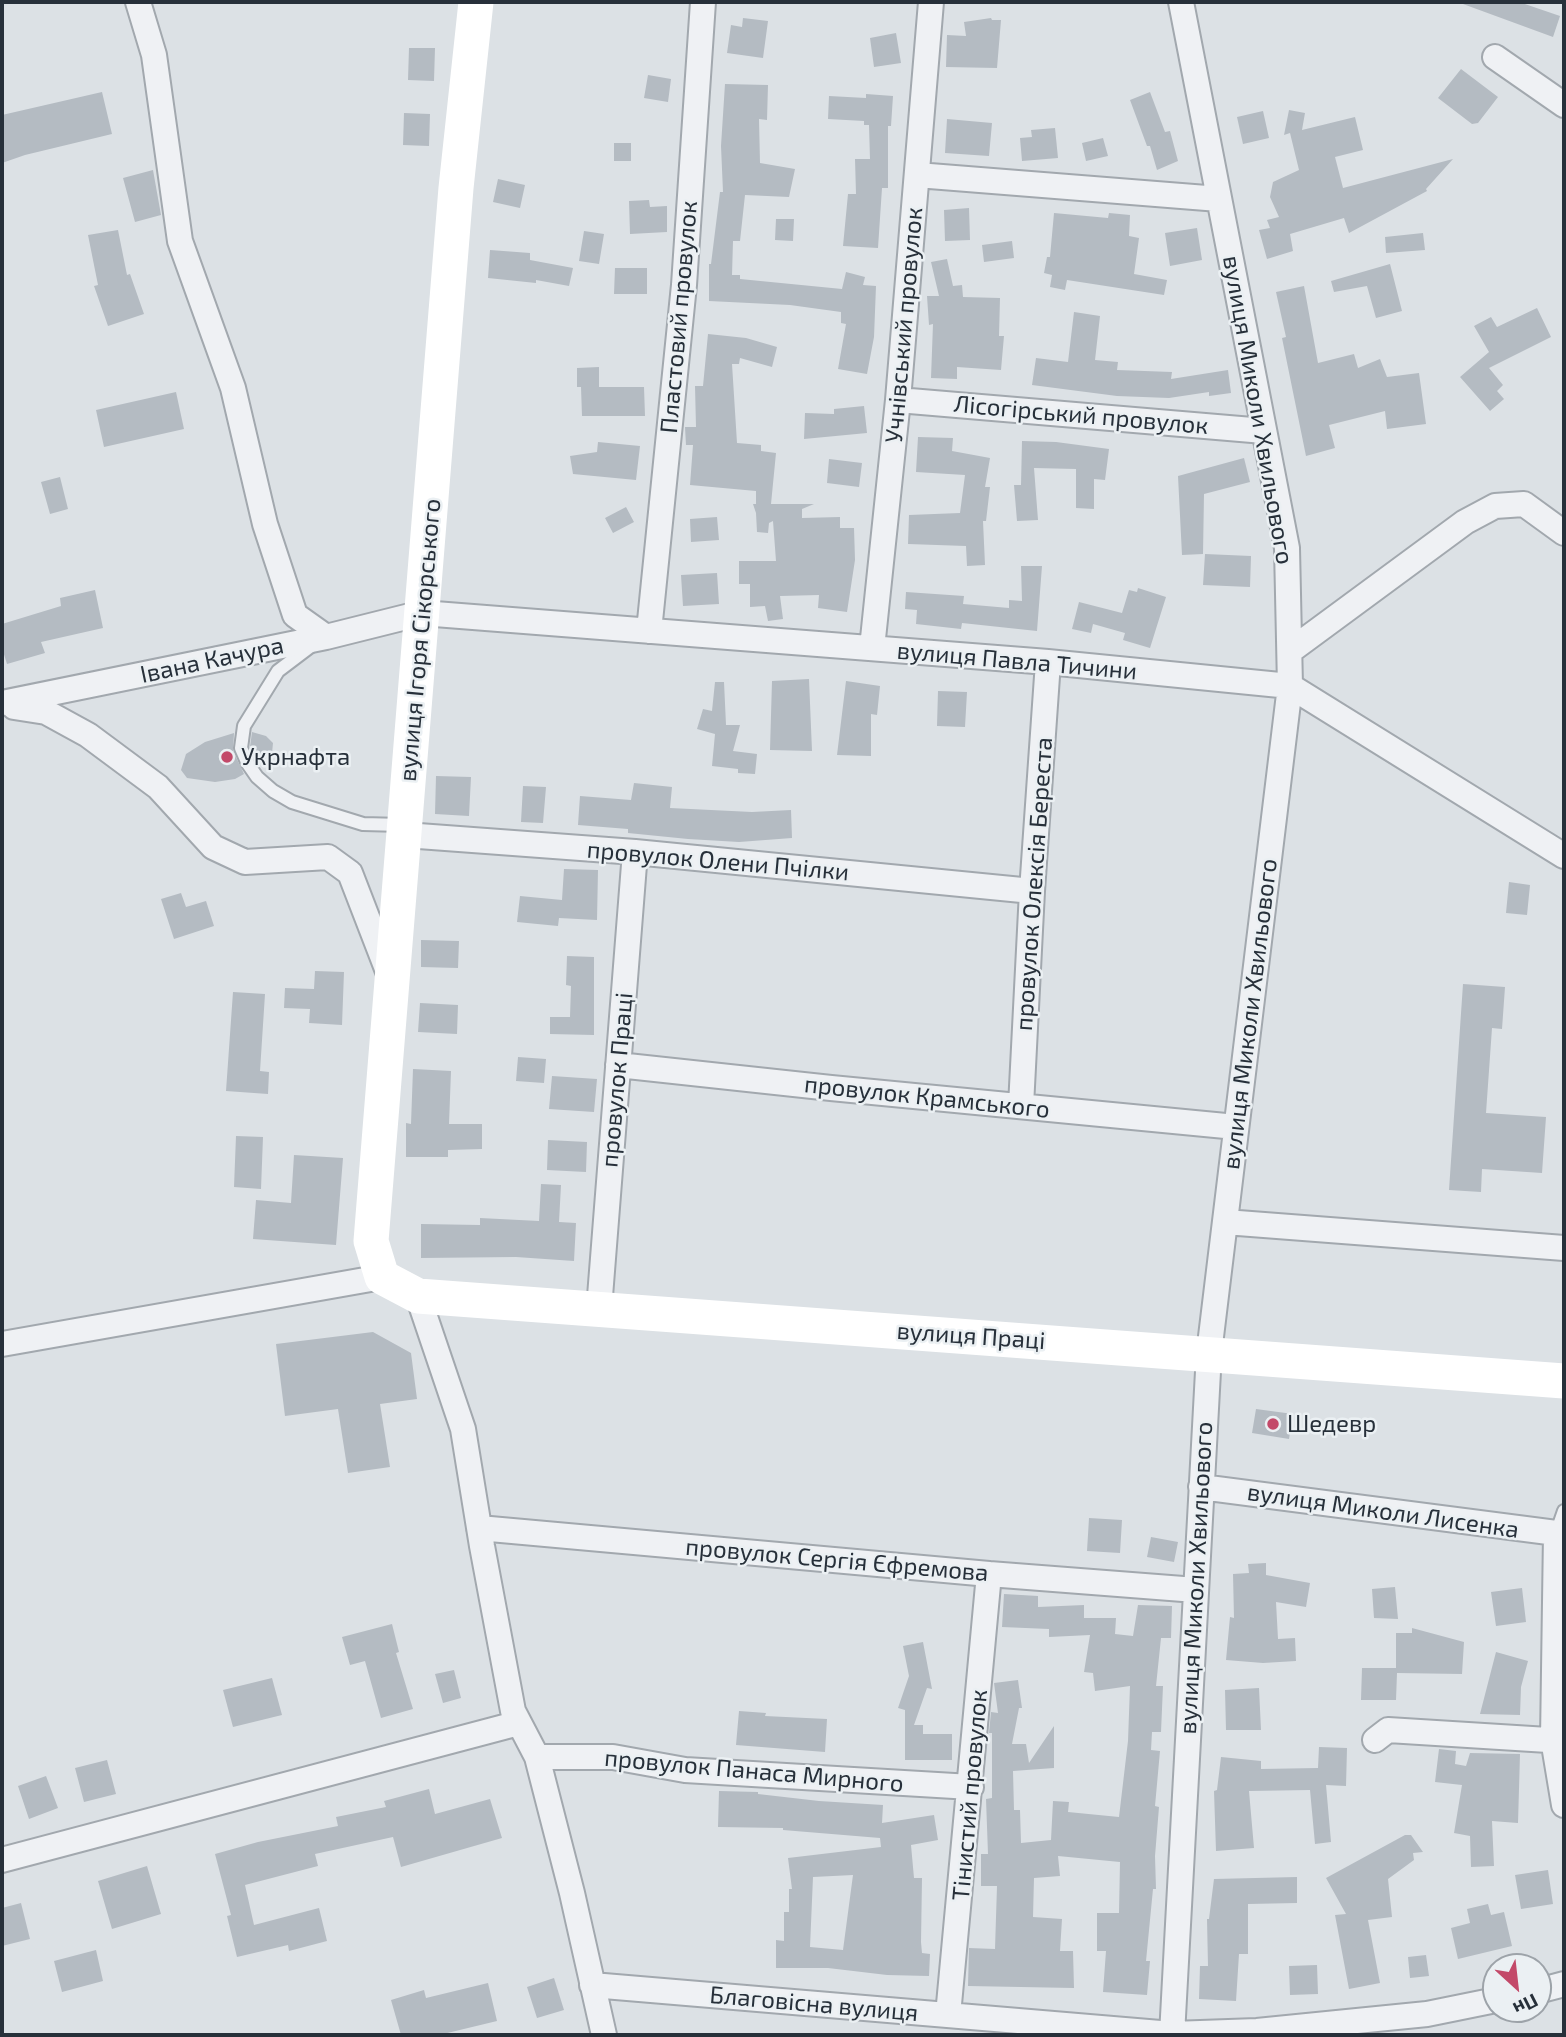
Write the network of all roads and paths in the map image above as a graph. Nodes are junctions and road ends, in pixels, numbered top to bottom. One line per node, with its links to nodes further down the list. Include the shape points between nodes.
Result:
1 (138, 2): 15 (street, via 154,55 180,241 233,388 265,524 295,615)
2 (477, 2): 13 (main road, вулиця Ігоря Сікорського, via 456,188)
3 (703, 2): 14 (street, Пластовий провулок, via 684,285)
4 (931, 2): 8 (street, Учнівський провулок)
5 (1181, 2): 9 (street, вулиця Миколи Хвильового)
6 (1495, 57): 7 (street)
7 (1564, 105)
8 (917, 175): 9 (street); 10 (street, Учнівський провулок)
9 (1219, 199): 11 (street, вулиця Миколи Хвильового)
10 (898, 400): 11 (street, Лісогірський провулок); 16 (street, Учнівський провулок)
11 (1264, 431): 17 (street, вулиця Миколи Хвильового, via 1287,548)
12 (1564, 533): 17 (street, via 1524,504 1495,506 1465,522)
13 (422, 613): 14 (street, вулиця Павла Тичини); 15 (street, Івана Качура); 21 (main road, вулиця Ігоря Сікорського)
14 (649, 631): 16 (street, вулиця Павла Тичини)
15 (326, 637): 20 (street, Івана Качура); 21 (lane, via 278,671 244,726 241,748 265,784 292,803 363,824)
16 (872, 649): 18 (street, вулиця Павла Тичини)
17 (1290, 651): 19 (street, вулиця Миколи Хвильового)
18 (1048, 662): 19 (street, вулиця Павла Тичини); 24 (street, провулок Олексія Береста)
19 (1290, 686): 23 (street, вулиця Павла Тичини); 28 (street, вулиця Миколи Хвильового)
20 (2, 704): 25 (street, via 46,712 88,735 158,788 214,847 245,862 328,857 350,873)
21 (405, 830): 22 (street, провулок Олени Пчілки); 25 (main road, вулиця Ігоря Сікорського)
22 (635, 852): 24 (street, провулок Олени Пчілки); 26 (street, провулок Праці)
23 (1564, 856)
24 (1032, 891): 27 (street, провулок Олексія Береста)
25 (392, 981): 31 (main road, вулиця Ігоря Сікорського, via 371,1241)
26 (618, 1065): 27 (street, провулок Крамського); 33 (street, провулок Праці)
27 (1021, 1106): 28 (street, провулок Крамського)
28 (1236, 1127): 29 (street, вулиця Миколи Хвильового)
29 (1225, 1222): 30 (street); 35 (street, вулиця Миколи Хвильового)
30 (1564, 1248)
31 (382, 1277): 32 (main road, вулиця Праці); 34 (street)
32 (418, 1296): 33 (main road, вулиця Праці); 39 (street, via 463,1429)
33 (599, 1309): 35 (main road, вулиця Праці)
34 (2, 1344)
35 (1209, 1353): 36 (main road, вулиця Праці); 37 (street, вулиця Миколи Хвильового)
36 (1564, 1381)
37 (1201, 1487): 38 (street, вулиця Миколи Лисенка); 41 (street, вулиця Миколи Хвильового)
38 (1561, 1526): 44 (street)
39 (479, 1528): 40 (street, провулок Сергія Єфремова); 42 (street)
40 (989, 1574): 41 (street, провулок Сергія Єфремова); 46 (street, Тінистий провулок)
41 (1196, 1590): 54 (street, вулиця Миколи Хвильового)
42 (519, 1723): 45 (street); 48 (street)
43 (1375, 1740): 44 (street, via 1388,1730)
44 (1559, 1740): 47 (street)
45 (537, 1757): 46 (street, провулок Панаса Мирного, via 613,1757 685,1770); 49 (street)
46 (971, 1787): 51 (street, Тінистий провулок)
47 (1564, 1805)
48 (2, 1860)
49 (592, 1986): 51 (street, Благовісна вулиця); 53 (street)
50 (1482, 2003): 52 (street, Благовісна вулиця)
51 (948, 2015): 54 (street, Благовісна вулиця)
52 (1388, 2027): 54 (street, Благовісна вулиця)
53 (595, 2030)
54 (1172, 2035)

